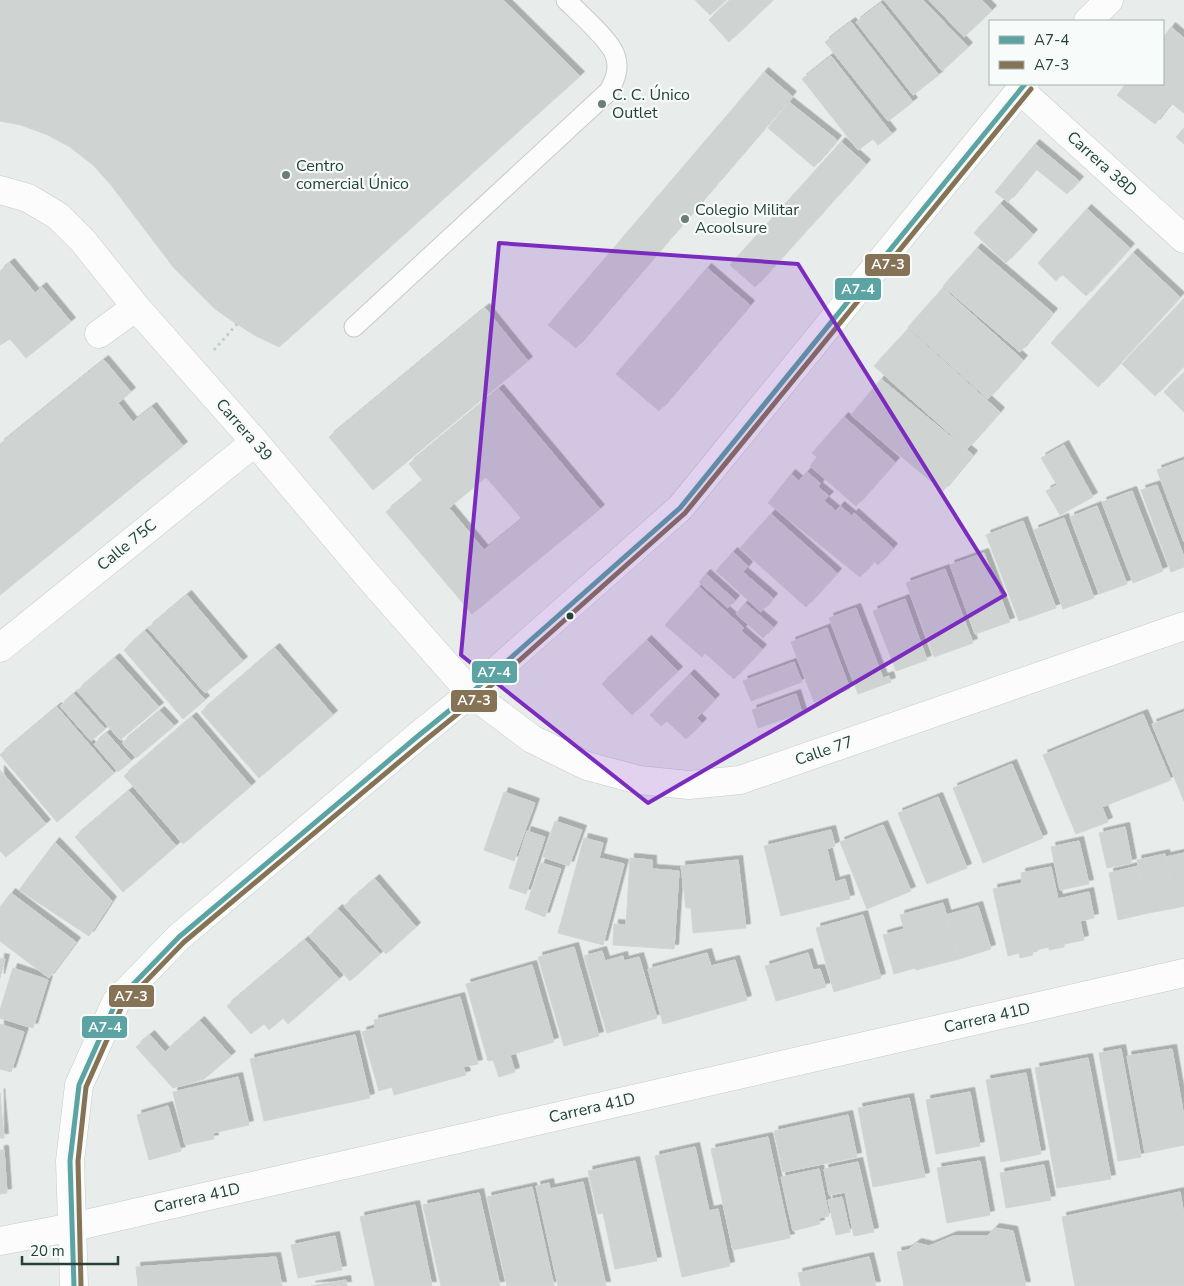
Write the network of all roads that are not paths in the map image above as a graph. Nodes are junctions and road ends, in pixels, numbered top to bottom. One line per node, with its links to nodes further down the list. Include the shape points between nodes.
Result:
1 (566, 0): 8 (lane, via 615,54 617,68 609,91)
2 (1109, 0): 3 (street)
3 (1089, 20)
4 (1022, 86): 6 (street, Carrera 38D); 13 (street, via 680,508)
5 (0, 190): 7 (street, Carrera 39, via 28,198 58,216 83,241)
6 (1184, 239)
7 (136, 307): 9 (street); 10 (street, Carrera 39)
8 (354, 327)
9 (99, 334)
10 (254, 442): 12 (street, Calle 75C); 13 (street, Carrera 39)
11 (1184, 626): 13 (street, Calle 77, via 740,780 723,782 688,785 639,780 587,766 532,739)
12 (0, 648)
13 (471, 693): 15 (street, via 179,936 116,1002 80,1085 70,1161)
14 (1184, 973): 15 (street, Carrera 41D)
15 (72, 1227): 16 (street, Carrera 41D); 17 (street)
16 (0, 1241)
17 (74, 1286)

